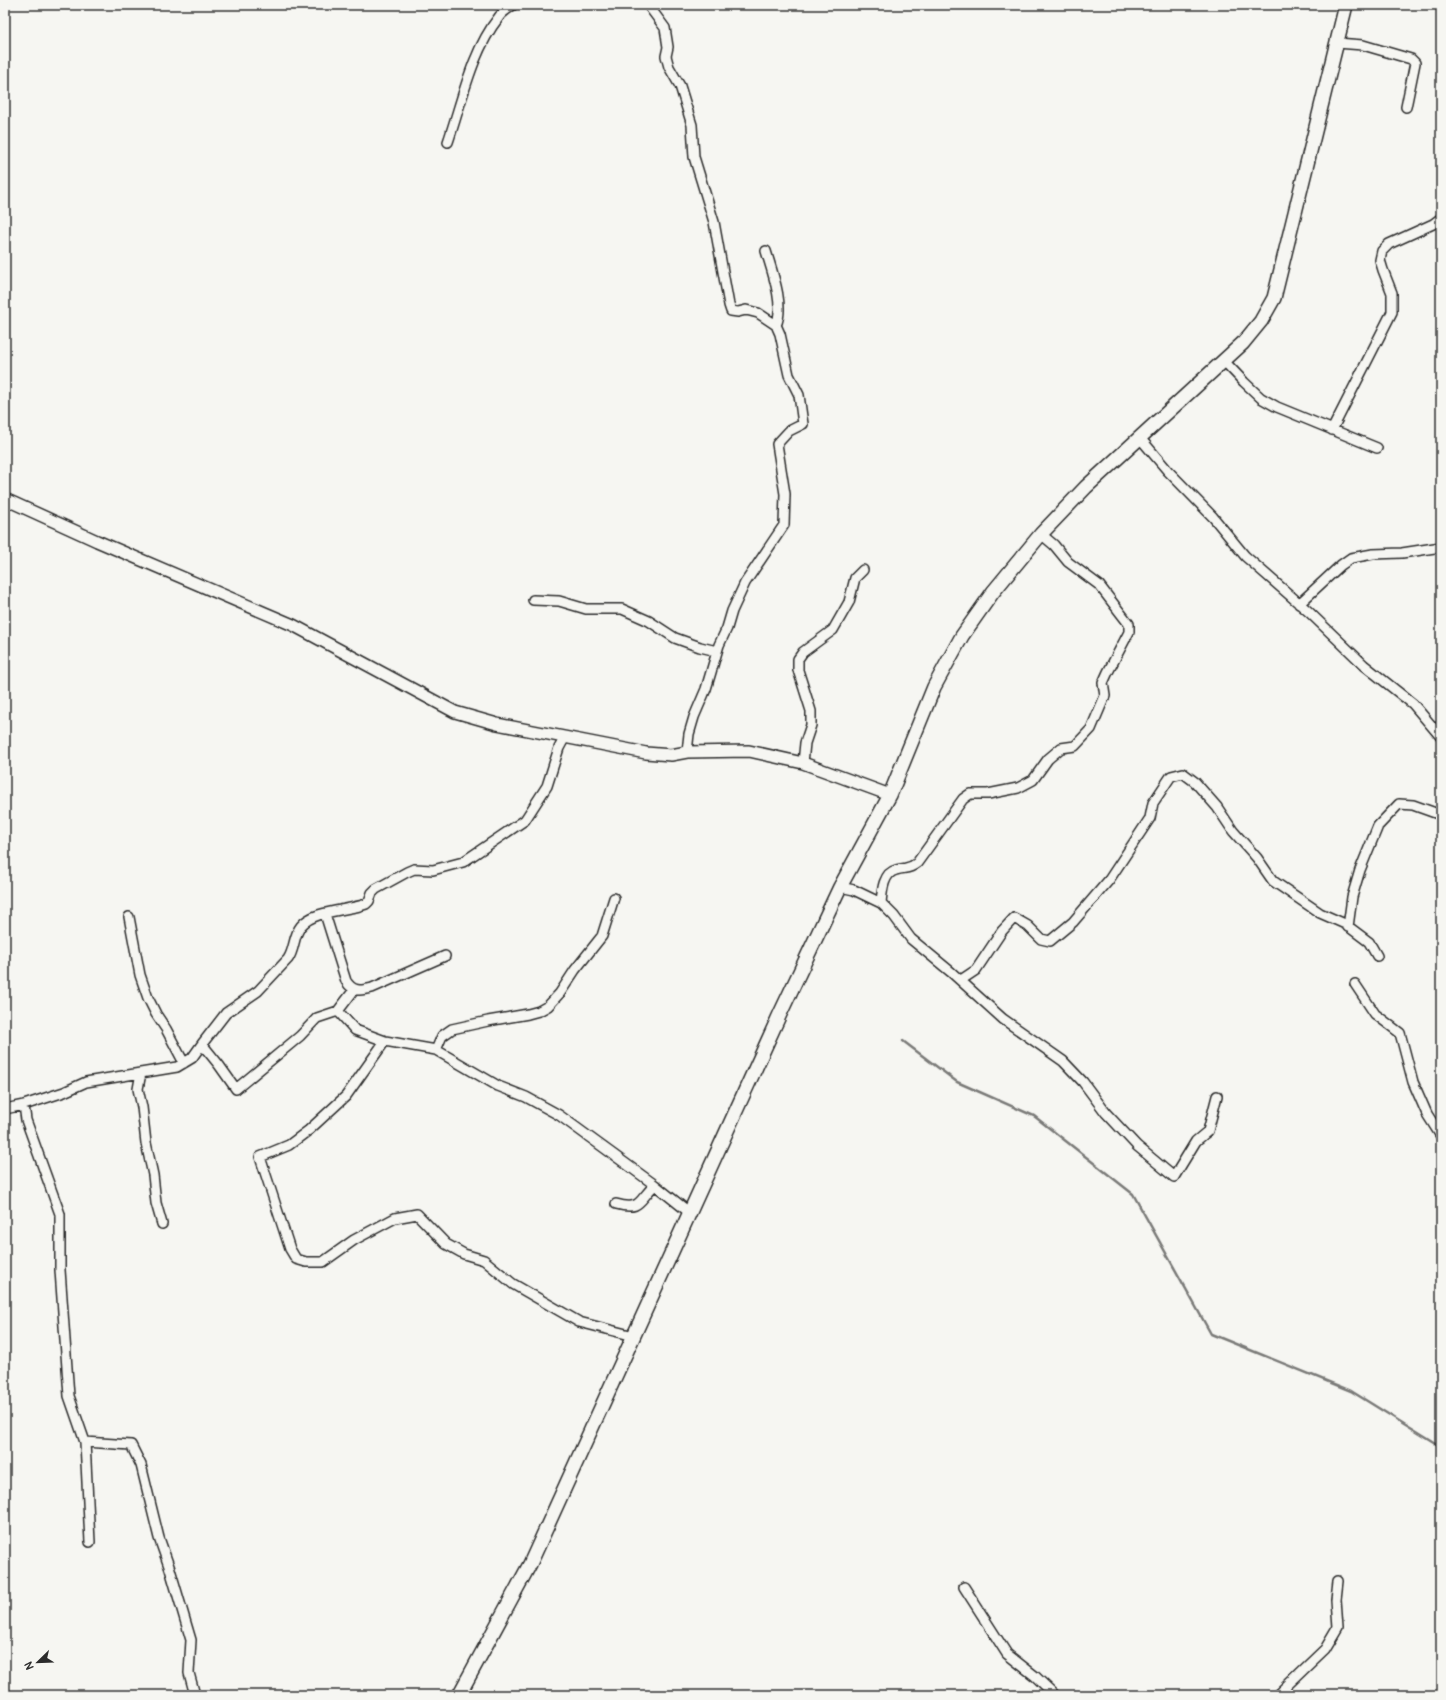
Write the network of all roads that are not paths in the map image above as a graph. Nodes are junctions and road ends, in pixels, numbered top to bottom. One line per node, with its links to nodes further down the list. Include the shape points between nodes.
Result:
1 (513, 5): 6 (street, via 500,15 488,32 477,56)
2 (648, 5): 9 (street, via 665,28 669,67 680,86 692,125 694,157 714,222 731,311 758,312)
3 (1346, 5): 4 (main road)
4 (1337, 43): 5 (street, via 1363,45 1411,58 1415,63); 10 (main road, via 1274,298 1261,321)
5 (1406, 107)
6 (448, 142)
7 (1441, 218): 11 (street, via 1389,244 1382,251 1380,260 1392,293 1392,312)
8 (766, 251): 9 (street, via 778,298 780,317)
9 (776, 325): 20 (street, via 789,375 799,395 803,424 790,431 776,444 785,494 784,525 745,582)
10 (1224, 361): 11 (street, via 1261,398); 12 (main road)
11 (1332, 430): 13 (street)
12 (1140, 438): 15 (main road, via 1086,487); 19 (street, via 1213,517 1245,556)
13 (1377, 448)
14 (5, 499): 21 (street, via 293,625 455,712 498,724)
15 (1041, 534): 25 (main road, via 993,592 962,636 934,687); 29 (street, via 1068,562 1100,585 1130,624 1129,632 1103,683 1105,696 1091,729 1075,746 1061,748 1048,759 1033,780 1009,791 970,794 963,799 917,863 908,869 892,871 886,878)
16 (1441, 547): 19 (street, via 1351,558)
17 (863, 570): 24 (street, via 856,578 849,602 833,630 803,652 798,659 798,670 811,711)
18 (533, 600): 20 (street, via 558,601 586,609 622,609 649,621 675,638 700,648)
19 (1299, 604): 22 (street, via 1364,665 1413,704)
20 (717, 650): 23 (street, via 706,689 694,717)
21 (565, 737): 23 (street, via 646,753); 30 (street, via 547,786 526,820 463,862 438,870 414,869 376,888 366,904)
22 (1441, 737)
23 (687, 752): 24 (street, via 749,751)
24 (804, 763): 25 (street)
25 (890, 795): 27 (main road)
26 (1441, 815): 32 (street, via 1413,805 1399,804 1378,826 1352,897)
27 (840, 887): 29 (street, via 854,890); 50 (main road)
28 (614, 898): 41 (street, via 602,936 548,1006 528,1014 452,1029 442,1036)
29 (881, 903): 35 (street, via 912,939)
30 (325, 914): 37 (street, via 346,981); 40 (street, via 308,920 301,926 292,954 258,991 226,1013)
31 (129, 917): 42 (street, via 140,975 148,998)
32 (1348, 927): 34 (street, via 1369,942); 35 (street, via 1320,913 1273,881 1217,807 1195,782 1183,773 1171,776 1153,803 1150,818 1109,880 1073,922 1050,941 1040,939 1028,926 1014,918 1002,931 976,970)
33 (445, 956): 37 (street, via 372,988)
34 (1377, 956)
35 (961, 980): 44 (street, via 1003,1019 1062,1061 1137,1146 1174,1177 1196,1141 1208,1131)
36 (1355, 984): 47 (street, via 1375,1014 1400,1033 1413,1082 1427,1114)
37 (354, 990): 38 (street)
38 (338, 1011): 39 (street, via 355,1030); 40 (street, via 317,1018 300,1036 236,1089)
39 (385, 1041): 41 (street); 52 (street, via 346,1096 289,1145 260,1157 277,1214 296,1259 323,1262 354,1240 395,1218 417,1214 446,1244 464,1254 484,1260 513,1284 579,1322)
40 (202, 1044): 42 (street, via 192,1058)
41 (436, 1050): 48 (street, via 498,1086 526,1097 559,1115)
42 (184, 1063): 43 (street, via 177,1067)
43 (141, 1073): 45 (street, via 86,1082); 51 (street, via 138,1089 156,1203)
44 (1217, 1096)
45 (24, 1105): 46 (street); 53 (street, via 26,1120 60,1214 60,1270 69,1396)
46 (5, 1109)
47 (1441, 1136)
48 (655, 1185): 49 (street, via 634,1206); 50 (street)
49 (616, 1204)
50 (690, 1213): 52 (main road)
51 (162, 1224)
52 (634, 1336): 58 (main road, via 530,1564)
53 (85, 1442): 54 (street); 57 (street, via 131,1445 141,1465 159,1538 191,1640 189,1673)
54 (90, 1542)
55 (1338, 1581): 60 (street, via 1338,1627 1324,1649)
56 (964, 1587): 59 (street, via 1007,1654)
57 (195, 1695)
58 (459, 1695)
59 (1055, 1695)
60 (1277, 1695)

